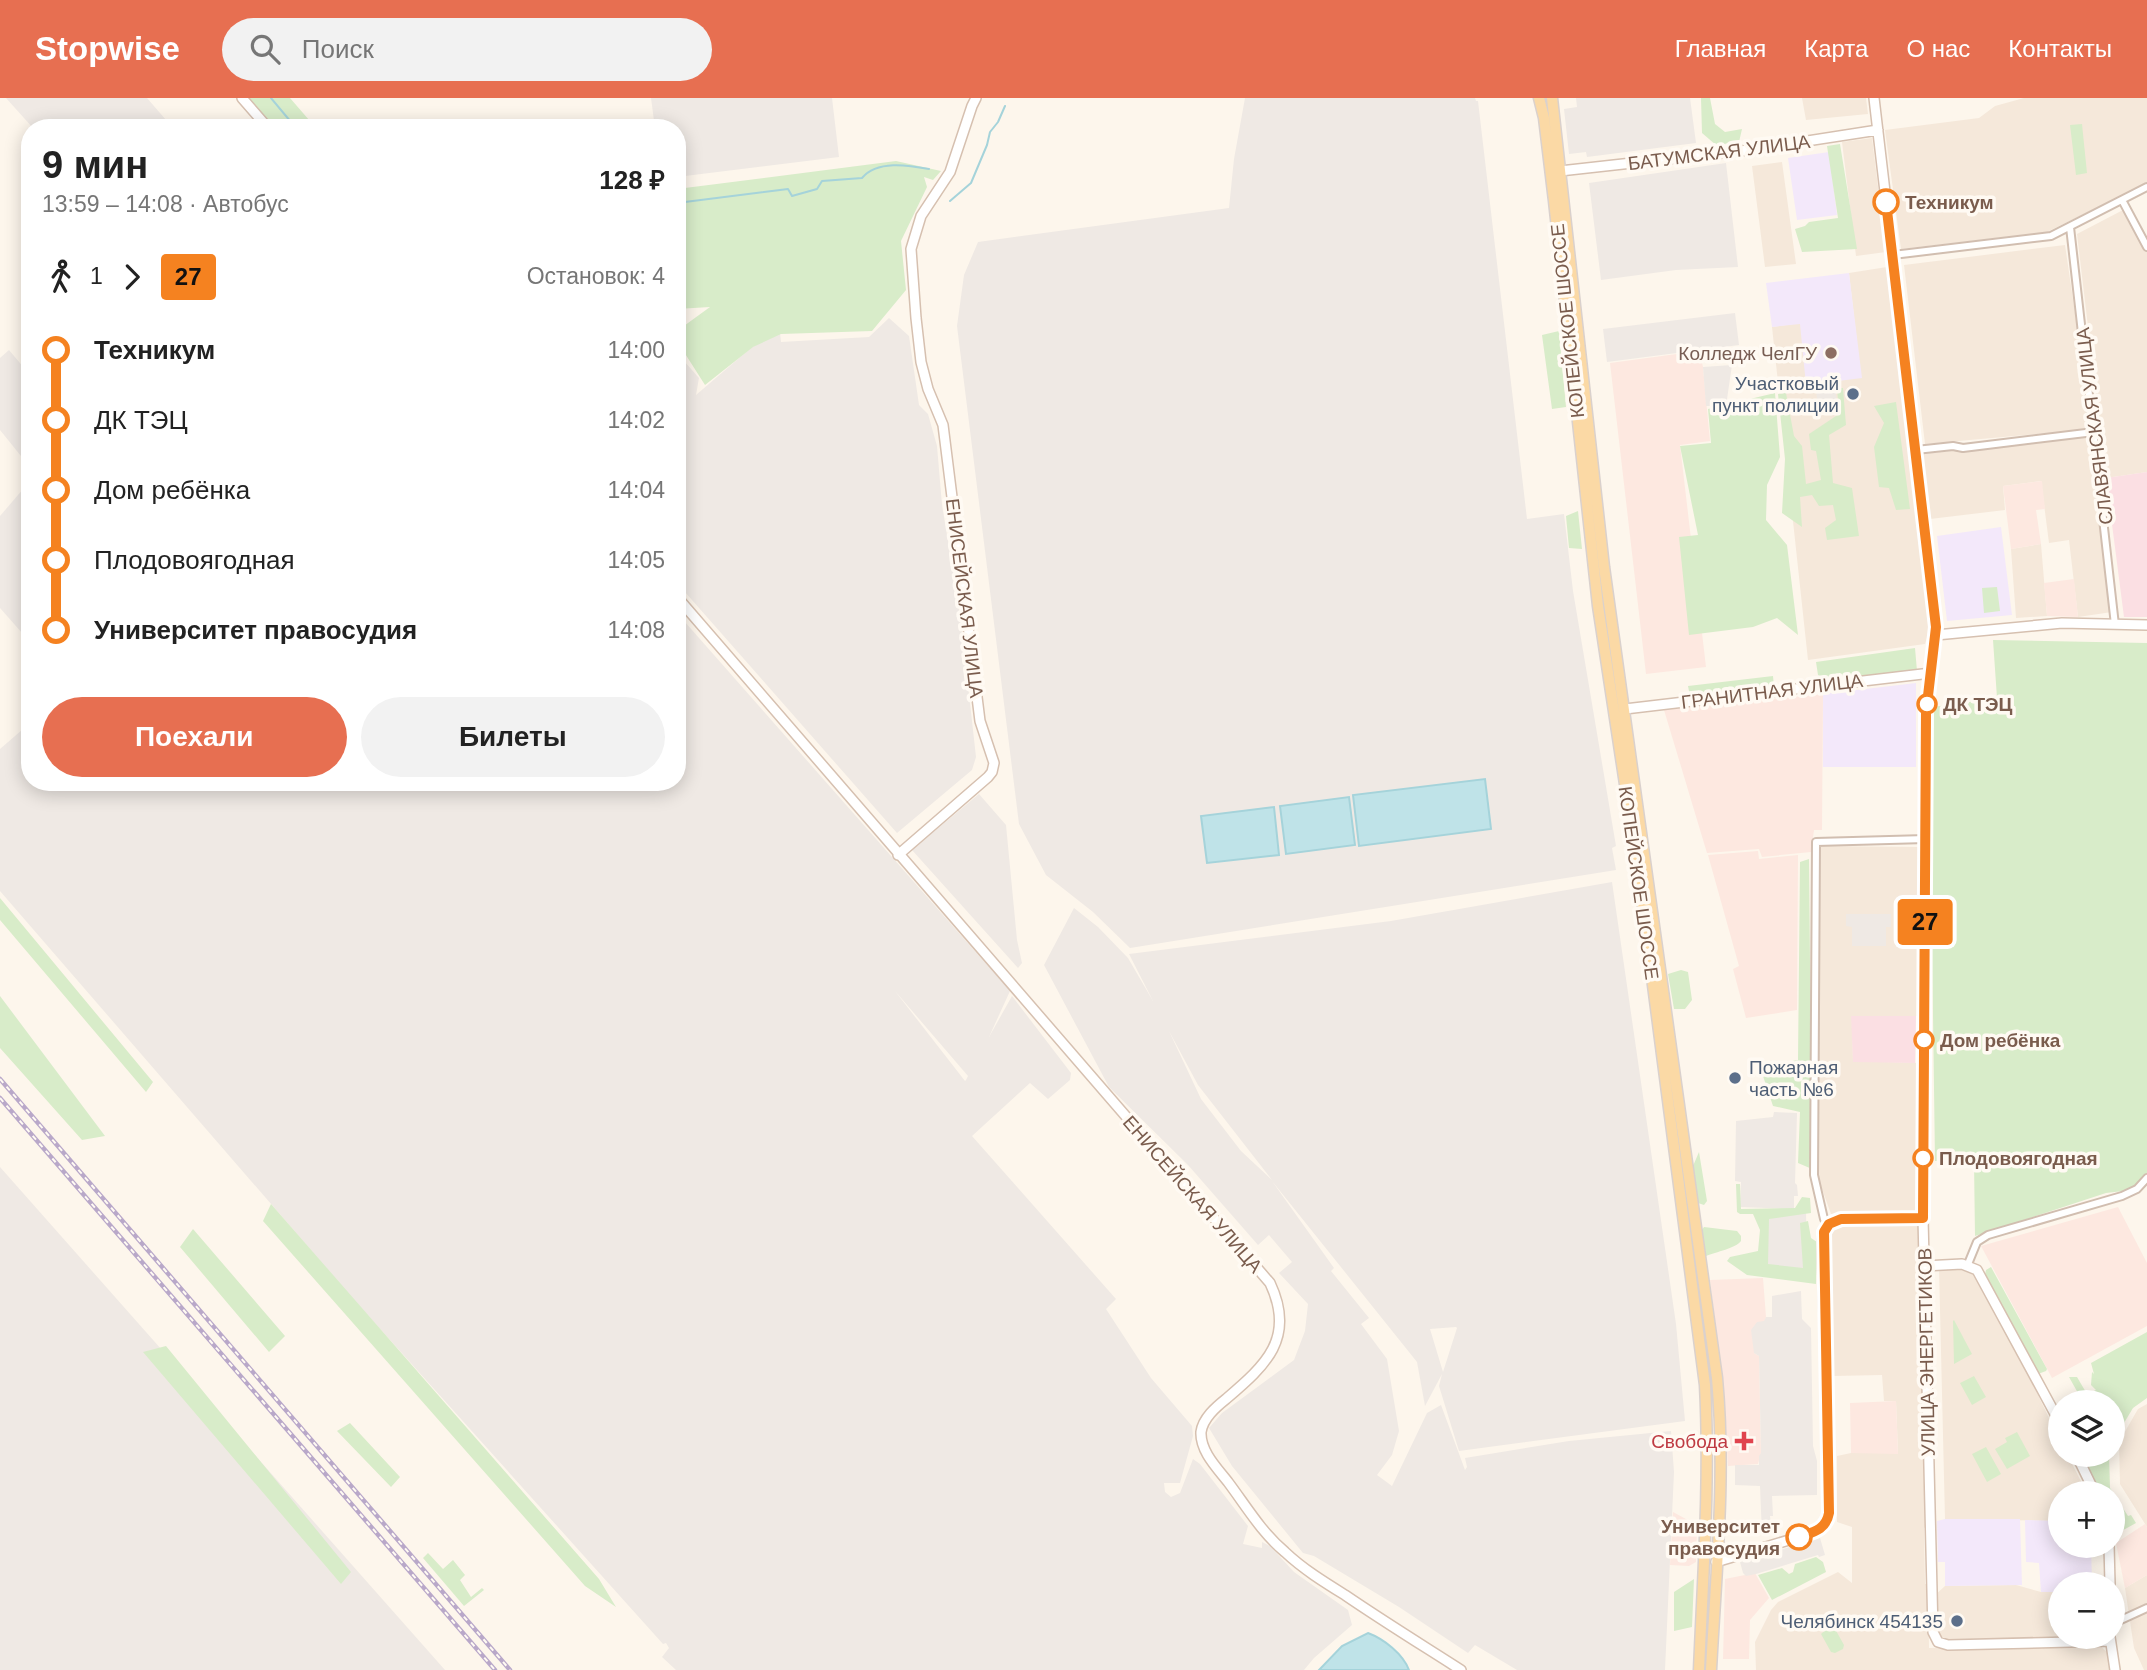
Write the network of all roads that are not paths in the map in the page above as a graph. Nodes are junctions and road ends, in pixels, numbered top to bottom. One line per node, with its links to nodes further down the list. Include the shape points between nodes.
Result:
1 (242, 98): 6 (street)
2 (976, 98): 23 (street, ЕНИСЕЙСКАЯ УЛИЦА, via 950,172 921,216 911,249 924,375 943,425 980,720 994,763 988,777)
3 (1539, 98): 21 (main road, КОПЕЙСКОЕ ШОССЕ, via 1598,606)
4 (1552, 98): 8 (main road, КОПЕЙСКОЕ ШОССЕ)
5 (1874, 98): 7 (street, УЛИЦА ЭНЕРГЕТИКОВ)
6 (260, 119)
7 (1878, 130): 8 (street, БАТУМСКАЯ УЛИЦА); 13 (street, УЛИЦА ЭНЕРГЕТИКОВ)
8 (1560, 171): 21 (main road, КОПЕЙСКОЕ ШОССЕ)
9 (2147, 187): 10 (street)
10 (2122, 200): 11 (street); 12 (street)
11 (2070, 227): 13 (street, via 2051,236); 14 (street, СЛАВЯНСКАЯ УЛИЦА)
12 (2147, 247)
13 (1893, 255): 15 (street, УЛИЦА ЭНЕРГЕТИКОВ)
14 (2094, 432): 15 (street); 17 (street, СЛАВЯНСКАЯ УЛИЦА)
15 (1916, 450): 19 (street, УЛИЦА ЭНЕРГЕТИКОВ)
16 (686, 608): 23 (street, ЕНИСЕЙСКАЯ УЛИЦА)
17 (2115, 625): 18 (street); 19 (street, via 2062,623)
18 (2147, 625)
19 (1936, 635): 20 (street, УЛИЦА ЭНЕРГЕТИКОВ)
20 (1931, 673): 21 (street, ГРАНИТНАЯ УЛИЦА); 22 (street, УЛИЦА ЭНЕРГЕТИКОВ, via 1926,713)
21 (1620, 710): 24 (main road, КОПЕЙСКОЕ ШОССЕ)
22 (1926, 839): 26 (street, УЛИЦА ЭНЕРГЕТИКОВ); 27 (street, via 1816,842 1814,1175)
23 (898, 855): 37 (street, ЕНИСЕЙСКАЯ УЛИЦА, via 1270,1283 1281,1318 1278,1340 1261,1365 1206,1418 1201,1430 1215,1467 1283,1551)
24 (1669, 1070): 31 (main road, КОПЕЙСКОЕ ШОССЕ, via 1720,1410); 32 (main road, КОПЕЙСКОЕ ШОССЕ, via 1705,1385 1708,1445)
25 (2147, 1178): 28 (street, via 2122,1196 1988,1235 1977,1242)
26 (1923, 1218): 27 (street, via 1841,1219); 29 (street, УЛИЦА ЭНЕРГЕТИКОВ)
27 (1828, 1225): 31 (street, via 1822,1240 1827,1521 1809,1534)
28 (1968, 1264): 29 (street); 30 (street, via 1981,1275)
29 (1924, 1266): 35 (street, УЛИЦА ЭНЕРГЕТИКОВ, via 1934,1637 1948,1645)
30 (2048, 1401)
31 (1716, 1562): 32 (main road); 39 (main road, КОПЕЙСКОЕ ШОССЕ)
32 (1703, 1566): 38 (main road, КОПЕЙСКОЕ ШОССЕ)
33 (2147, 1608): 34 (street)
34 (2125, 1618)
35 (2048, 1641)
36 (2112, 1649): 40 (street)
37 (1461, 1670)
38 (1699, 1670)
39 (1711, 1670)
40 (2115, 1670)

